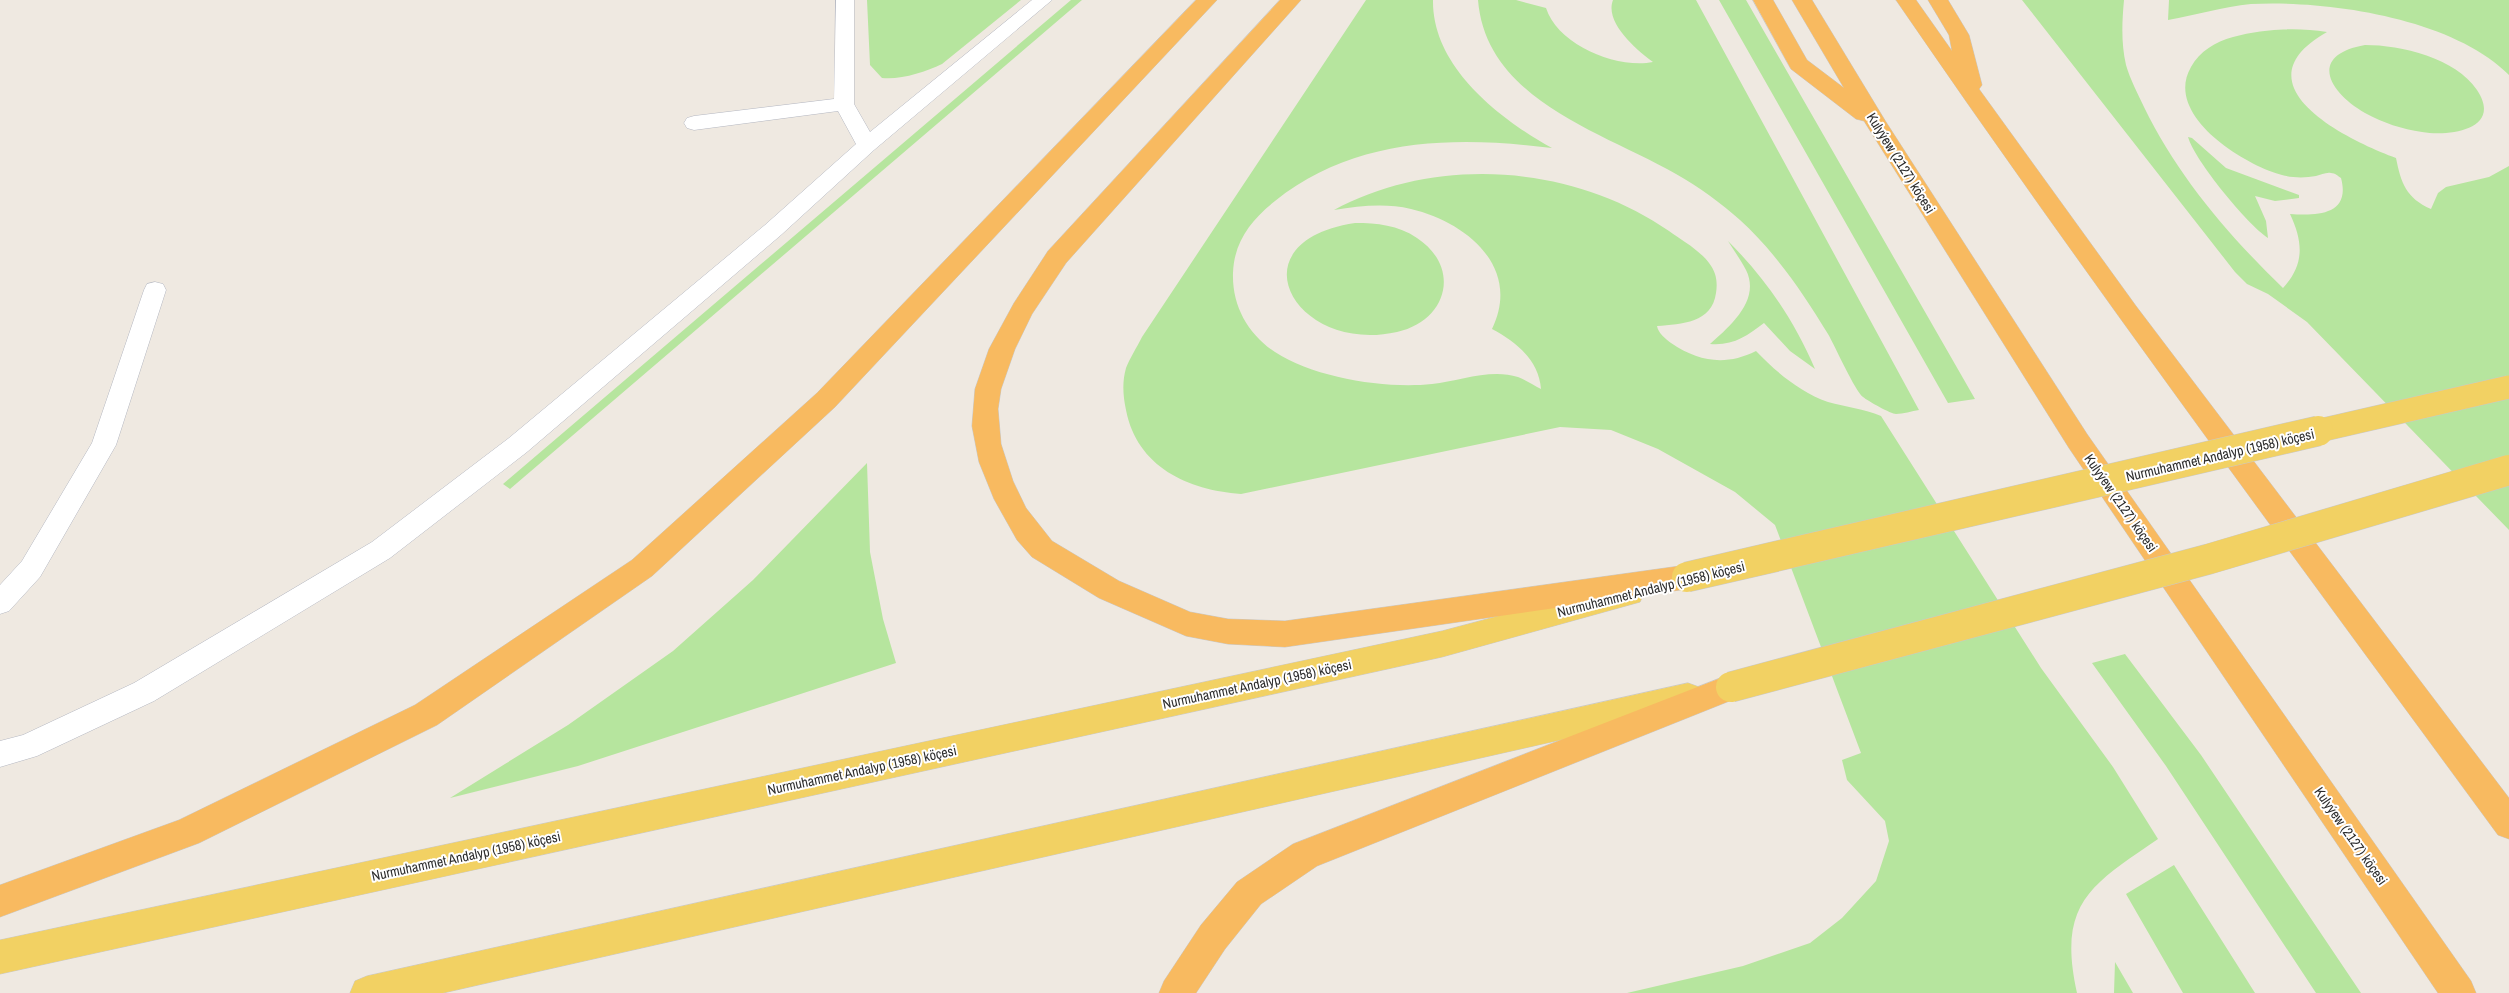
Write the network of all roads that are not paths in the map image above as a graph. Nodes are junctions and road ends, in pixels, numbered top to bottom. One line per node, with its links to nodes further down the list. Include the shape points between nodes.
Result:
1 (845, 0): 10 (lane)
2 (1043, 0): 13 (lane)
3 (1206, 0): 22 (highway, via 826,400 642,568 426,715 188,832)
4 (1291, 0): 17 (highway, via 1057,257 1027,299 1005,343 985,410 988,442 1001,486 1038,545 1082,576 1128,600 1193,626 1238,633 1285,634)
5 (1763, 0): 12 (highway, via 1799,64)
6 (1802, 0): 12 (highway, Kulyýew (2127) köçesi)
7 (1906, 0): 9 (highway)
8 (1938, 0): 9 (highway, via 1959,35)
9 (1975, 101): 21 (highway, via 2206,419)
10 (844, 104): 11 (lane); 13 (lane)
11 (694, 122)
12 (1876, 124): 26 (highway, Kulyýew (2127) köçesi, via 2078,441)
13 (867, 144): 20 (lane, via 773,230 518,445 381,550 144,692 27,747)
14 (155, 290): 18 (lane, via 104,445 31,569)
15 (2508, 387): 17 (main road, Nurmuhammet Andalyp (1958) köçesi, bridge)
16 (2509, 470): 19 (main road, bridge, via 2209,559)
17 (1687, 577): 23 (main road, Nurmuhammet Andalyp (1958) köçesi, via 1442,644)
18 (0, 603)
19 (1731, 687): 24 (main road); 25 (highway, via 1305,855 1249,893 1213,937)
20 (0, 754)
21 (2509, 824)
22 (0, 901)
23 (0, 957)
24 (367, 993)
25 (1176, 993)
26 (2459, 993)

